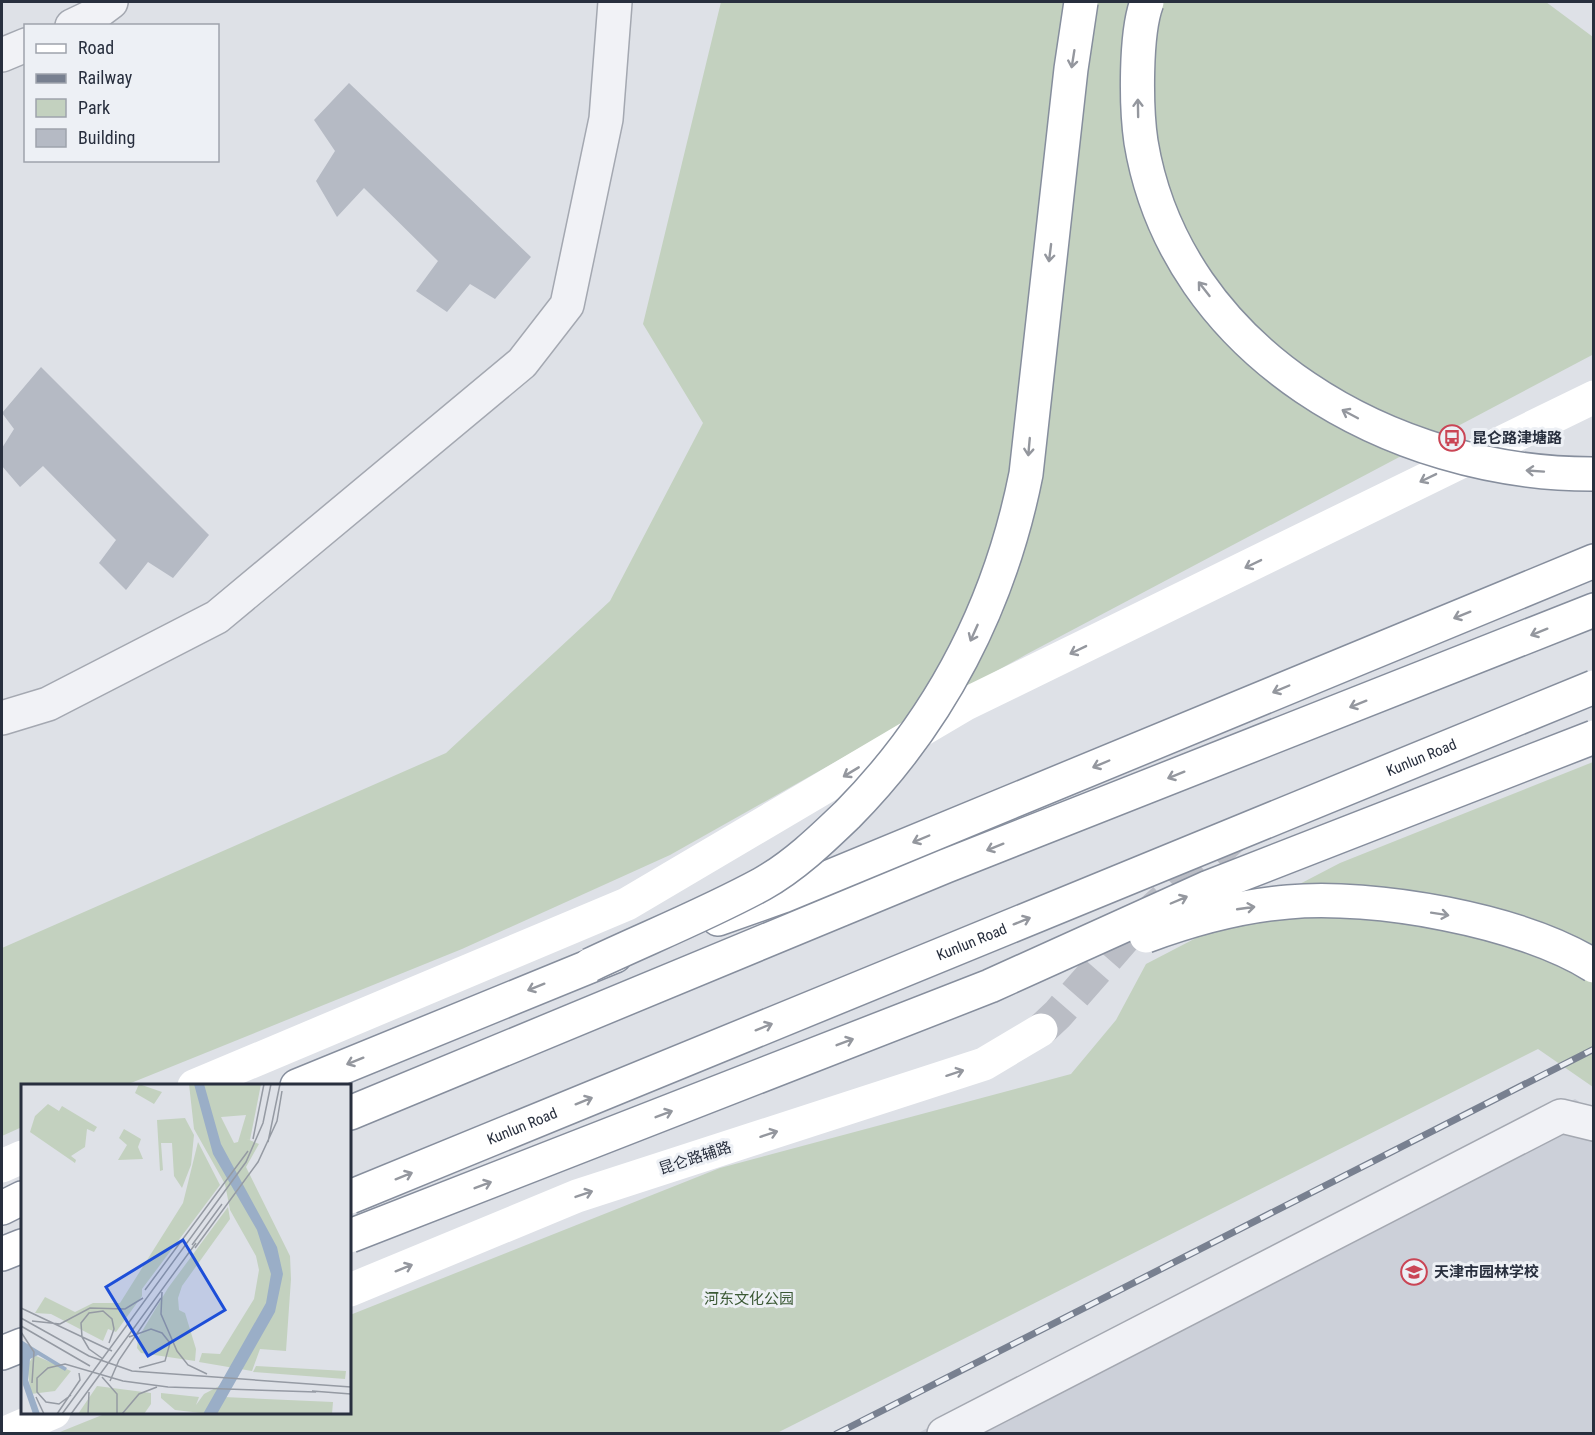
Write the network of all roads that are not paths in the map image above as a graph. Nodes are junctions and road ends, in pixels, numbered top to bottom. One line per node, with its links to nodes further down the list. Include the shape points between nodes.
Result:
1 (111, 2): 5 (street)
2 (615, 2): 13 (street, via 606,119 567,305 522,363 217,617 48,704)
3 (1082, 2): 15 (main road, one-way to 15, bridge, via 1026,474 1017,518 997,578 951,681 895,764 818,844 764,883)
4 (1147, 2): 9 (main road, one-way to 4, bridge, via 1514,469 1449,455 1384,433 1297,384 1238,333 1196,280 1166,223 1146,171 1137,112 1138,61)
5 (76, 24)
6 (24, 46): 7 (street)
7 (2, 55)
8 (1593, 397): 19 (main road, one-way to 19, via 964,705 627,904)
9 (1593, 474)
10 (1593, 561): 15 (main road, one-way to 15, bridge, via 783,896)
11 (1593, 610): 21 (main road, one-way to 21, via 957,862)
12 (1593, 687): 25 (main road, Kunlun Road, one-way to 12, bridge)
13 (2, 718)
14 (1593, 737): 17 (main road, one-way to 14, bridge, via 1209,887)
15 (590, 965): 20 (main road, one-way to 20)
16 (1593, 966): 17 (main road, one-way to 16, bridge, via 1224,911 1333,900 1459,916 1520,933)
17 (990, 986): 28 (main road, one-way to 17, bridge)
18 (1041, 1030): 31 (main road, 昆仑路辅路, one-way to 18, via 577,1196 984,1064)
19 (199, 1084)
20 (302, 1084)
21 (351, 1113)
22 (1593, 1124): 36 (street, via 1561,1116)
23 (21, 1157): 24 (main road)
24 (2, 1166)
25 (351, 1197)
26 (21, 1198): 27 (main road)
27 (2, 1208)
28 (351, 1236)
29 (21, 1246): 30 (main road)
30 (2, 1254)
31 (351, 1290)
32 (21, 1345): 33 (main road)
33 (2, 1353)
34 (52, 1414): 35 (main road)
35 (3, 1434)
36 (944, 1434)

